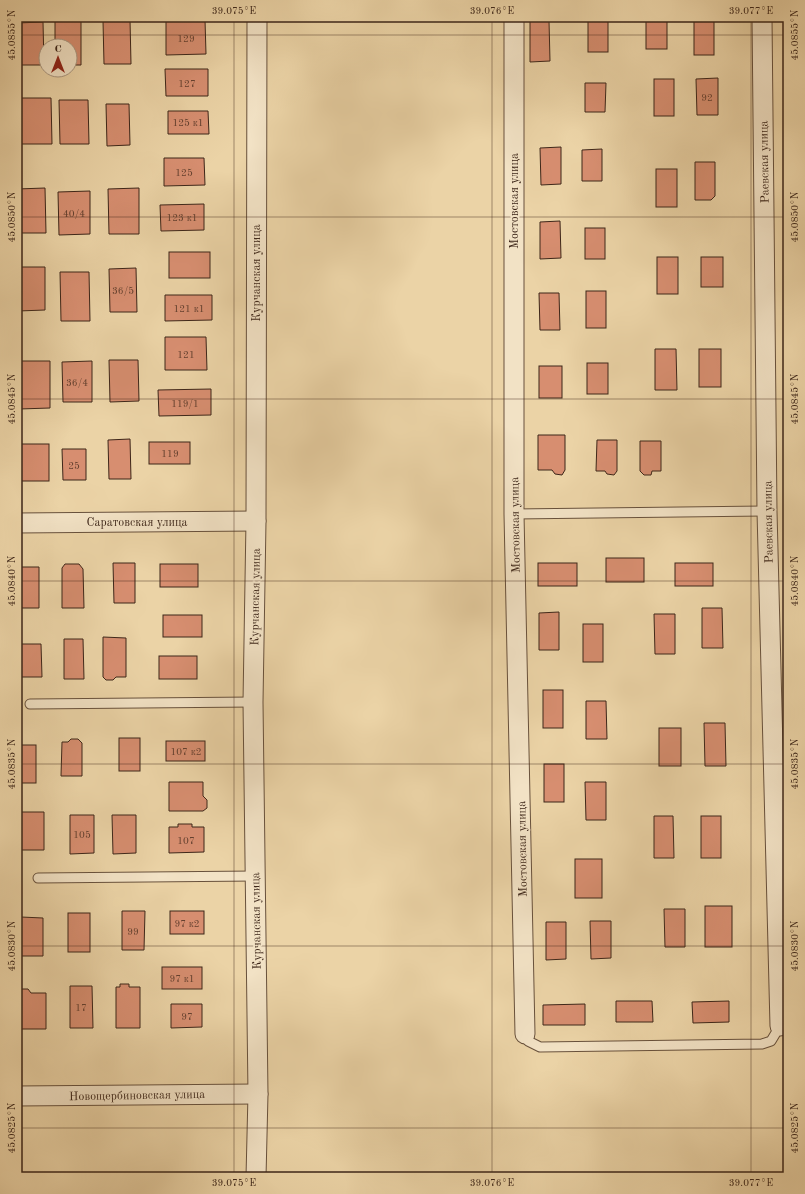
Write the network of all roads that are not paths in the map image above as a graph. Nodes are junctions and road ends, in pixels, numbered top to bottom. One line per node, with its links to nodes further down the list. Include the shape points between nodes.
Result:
1 (256, 17): 6 (street, Курчанская улица)
2 (514, 17): 5 (street, Мостовская улица)
3 (762, 17): 4 (street, Раевская улица)
4 (767, 511): 5 (lane); 12 (street, Раевская улица)
5 (514, 514): 13 (street, Мостовская улица)
6 (256, 521): 7 (street, Саратовская улица); 8 (street, Курчанская улица)
7 (17, 523)
8 (254, 702): 9 (lane); 10 (street, Курчанская улица)
9 (30, 704)
10 (255, 876): 11 (lane); 14 (street, Курчанская улица)
11 (38, 878)
12 (780, 1026): 13 (lane, via 771,1041 762,1044 540,1047 528,1041)
13 (526, 1034)
14 (258, 1094): 15 (street, Новощербиновская улица); 16 (street, Курчанская улица)
15 (17, 1096)
16 (256, 1177)

